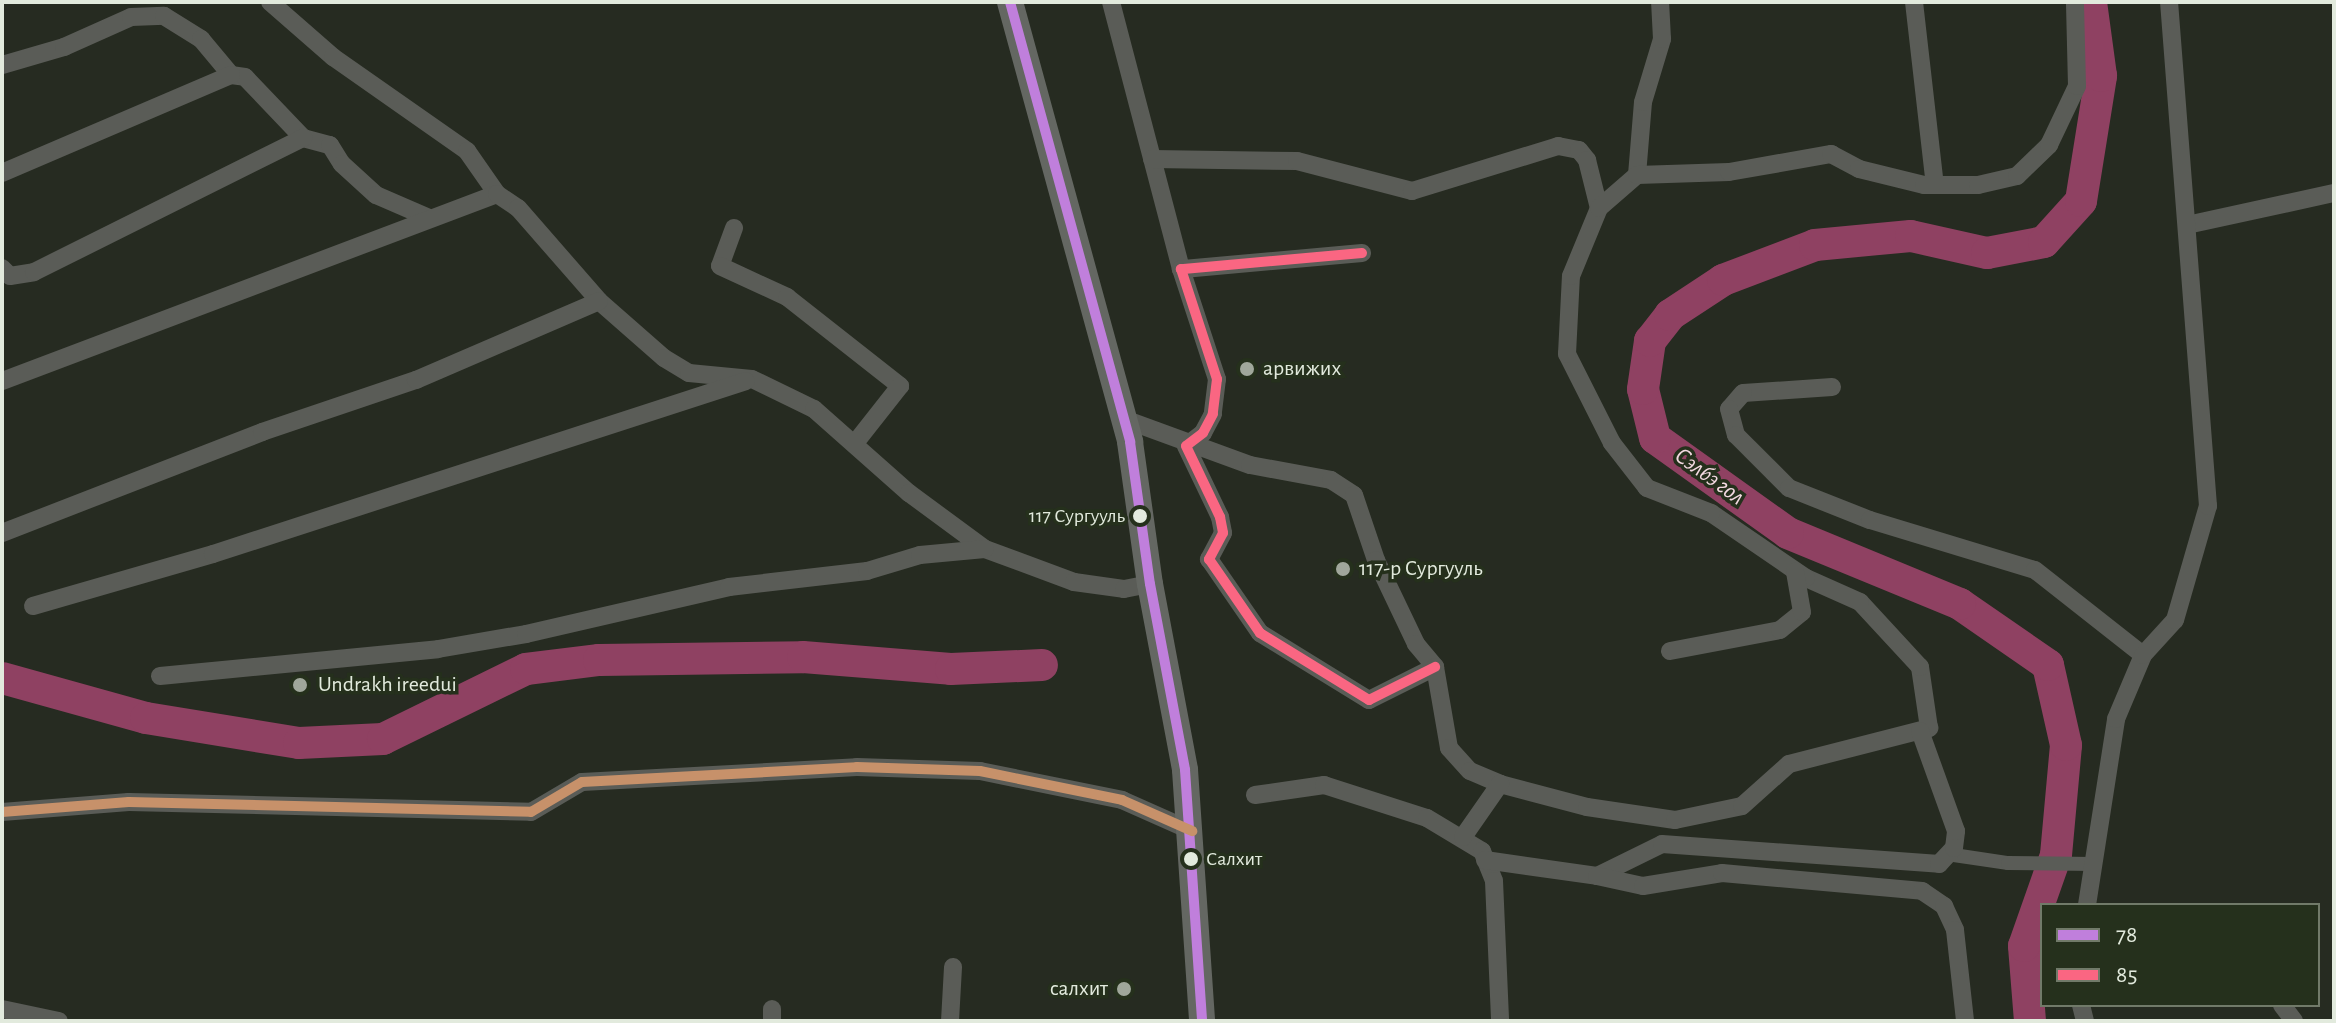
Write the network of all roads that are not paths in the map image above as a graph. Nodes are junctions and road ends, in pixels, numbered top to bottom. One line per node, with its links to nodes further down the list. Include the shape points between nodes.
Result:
1 (270, 2): 16 (street, via 333,57 467,151)
2 (1010, 2): 28 (main road)
3 (1111, 2): 11 (street)
4 (1660, 2): 13 (street, via 1662,39 1643,102)
5 (1914, 2): 14 (street)
6 (2075, 2): 14 (street, via 2077,86 2049,145 2017,176 1978,185)
7 (2169, 2): 19 (street)
8 (2, 65): 9 (street, via 150,14 164,16 201,39)
9 (231, 75): 10 (street, via 245,77); 12 (street)
10 (303, 138): 18 (street, via 330,145 342,164 376,195); 22 (street, via 34,272 10,276)
11 (1152, 159): 17 (street, via 1297,161 1412,191 1558,146 1579,150 1587,160); 23 (street)
12 (2, 173)
13 (1637, 175): 14 (street, via 1729,172 1831,154 1859,169); 17 (street)
14 (1935, 185)
15 (2334, 193): 19 (street)
16 (497, 194): 18 (street); 24 (street, via 518,208)
17 (1599, 208): 33 (street, via 1571,276 1567,354 1612,443 1647,488 1711,513)
18 (427, 217): 26 (street)
19 (2187, 225): 37 (street, via 2208,506 2175,620)
20 (734, 228): 29 (street, via 720,266 787,297 900,386)
21 (1362, 253): 23 (street)
22 (2, 268)
23 (1181, 269): 30 (street, via 1217,379 1213,414 1203,433)
24 (599, 301): 25 (street, via 689,373); 31 (street, via 416,380 262,432)
25 (752, 379): 29 (street, via 814,409); 35 (street, via 242,545)
26 (2, 381)
27 (1832, 387): 37 (street, via 1743,393 1729,409 1736,435 1789,488 1870,520 2035,570)
28 (1124, 419): 30 (street); 34 (main road)
29 (856, 442): 32 (street, via 909,493)
30 (1186, 446): 38 (street, via 1331,480 1354,495 1376,560 1416,644); 38 (street, via 1220,517 1223,533 1209,559 1260,633 1369,700)
31 (2, 533)
32 (985, 549): 34 (street, via 1074,582 1124,589); 39 (street, via 920,555 867,571 729,587 438,649)
33 (1795, 572): 36 (street, via 1802,612 1780,630); 40 (street, via 1860,602 1920,667 1929,728)
34 (1150, 584): 44 (main road)
35 (33, 606)
36 (1670, 651)
37 (2143, 655): 48 (street, via 2116,719)
38 (1435, 667): 41 (street, via 1449,748 1470,771)
39 (160, 676)
40 (1920, 731): 41 (street, via 1789,764 1742,806 1675,820 1587,807); 46 (street, via 1956,831 1954,848)
41 (1500, 784): 45 (street)
42 (1255, 795): 45 (street, via 1324,785 1427,818)
43 (2, 812): 44 (street, via 129,802 531,812 589,781 857,767 980,771 1122,800)
44 (1192, 831): 55 (main road)
45 (1463, 837): 47 (street)
46 (1947, 854): 48 (street, via 2008,863); 49 (street, via 1939,864 1928,866 1662,844)
47 (1485, 860): 49 (street); 56 (street, via 1494,881)
48 (2094, 864): 50 (street)
49 (1597, 876): 57 (street, via 1643,886 1722,873 1922,891 1944,906 1955,930)
50 (2087, 903)
51 (953, 967): 54 (street)
52 (2, 1009): 53 (street)
53 (59, 1021)
54 (950, 1021)
55 (1202, 1021)
56 (1500, 1021)
57 (1965, 1021)

